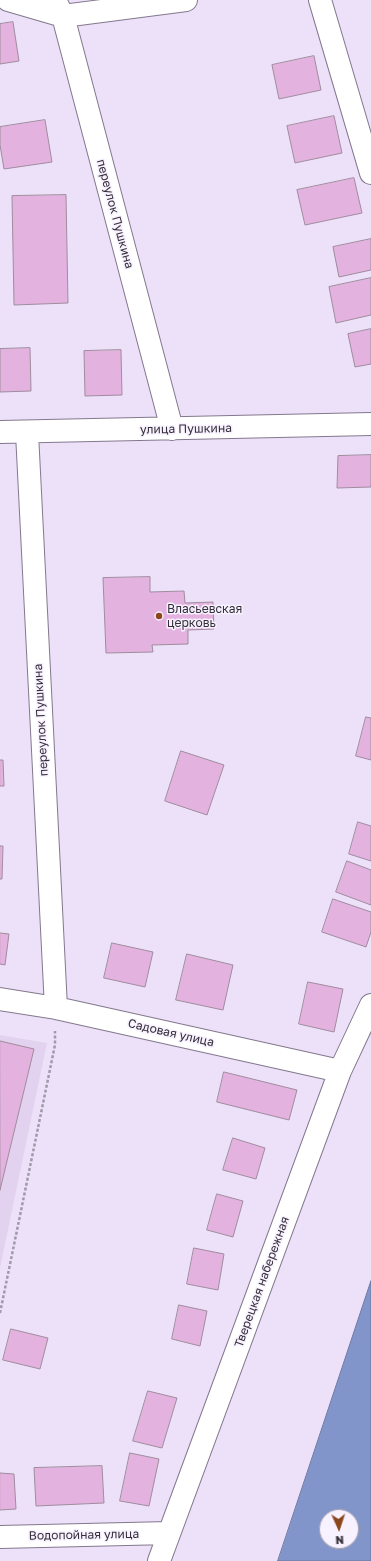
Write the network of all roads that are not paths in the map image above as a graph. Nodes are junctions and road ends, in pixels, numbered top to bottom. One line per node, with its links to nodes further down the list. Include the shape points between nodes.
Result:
1 (8, 0): 4 (street)
2 (186, 0): 4 (street)
3 (320, 0): 5 (street)
4 (59, 8): 7 (street, переулок Пушкина)
5 (371, 173)
6 (371, 424): 7 (street, улица Пушкина)
7 (172, 429): 9 (street, улица Пушкина)
8 (0, 432): 9 (street, улица Пушкина)
9 (27, 433): 12 (street, переулок Пушкина)
10 (0, 999): 12 (street, Садовая улица)
11 (371, 1006): 13 (street, Тверецкая набережная)
12 (56, 1008): 13 (street, Садовая улица)
13 (340, 1072): 14 (street, Тверецкая набережная)
14 (169, 1534): 15 (street, Водопойная улица); 16 (street, Тверецкая набережная)
15 (0, 1537)
16 (159, 1561)

